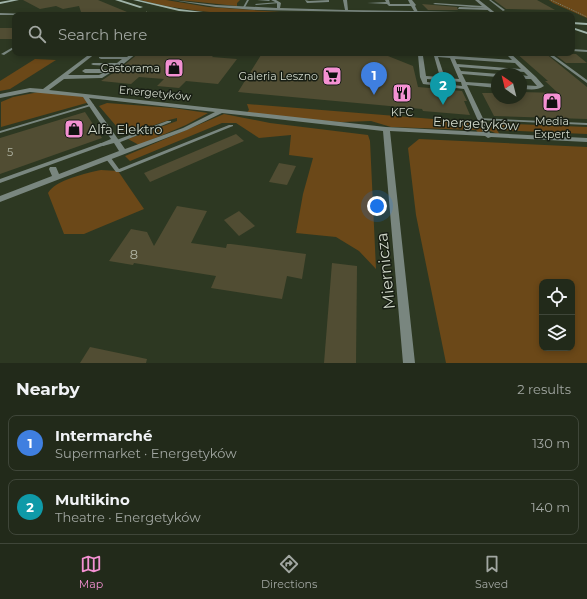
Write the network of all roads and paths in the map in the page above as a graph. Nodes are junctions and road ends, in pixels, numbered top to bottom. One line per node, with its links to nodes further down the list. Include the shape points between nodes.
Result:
1 (4, 0): 16 (main road)
2 (17, 0): 16 (main road)
3 (117, 0): 23 (main road)
4 (135, 0): 31 (main road, via 165,8)
5 (174, 0): 24 (street)
6 (248, 0): 24 (lane)
7 (258, 0): 8 (lane)
8 (269, 0)
9 (307, 0): 10 (street)
10 (327, 0)
11 (345, 0): 29 (street)
12 (410, 0): 22 (street)
13 (477, 0): 27 (street)
14 (490, 0): 27 (lane, via 502,9)
15 (551, 0): 37 (path)
16 (0, 2)
17 (388, 2): 19 (street); 22 (street, via 389,5)
18 (277, 3): 21 (lane); 24 (street); 29 (street)
19 (369, 3)
20 (435, 4): 27 (street)
21 (257, 5)
22 (414, 6): 32 (street)
23 (147, 8)
24 (243, 8)
25 (459, 8): 26 (lane)
26 (475, 8): 27 (lane); 33 (lane)
27 (487, 8): 34 (street)
28 (154, 10): 30 (main road)
29 (347, 11): 32 (street)
30 (168, 12)
31 (199, 12)
32 (416, 12)
33 (480, 12)
34 (492, 12)
35 (0, 14): 36 (street)
36 (12, 15)
37 (587, 17)
38 (575, 26): 40 (main road)
39 (575, 26): 40 (main road)
40 (586, 28)
41 (12, 49): 44 (lane)
42 (575, 50): 43 (street)
43 (587, 51)
44 (3, 54)
45 (90, 56): 66 (street)
46 (131, 56): 54 (street)
47 (420, 56): 67 (street)
48 (437, 56): 70 (street)
49 (450, 56): 58 (street)
50 (459, 56): 55 (street)
51 (510, 56): 55 (street)
52 (552, 56): 71 (lane)
53 (101, 58): 54 (street)
54 (128, 58): 57 (street)
55 (516, 62): 60 (street)
56 (93, 64): 57 (street)
57 (119, 65): 62 (street)
58 (455, 65): 59 (street); 63 (street)
59 (491, 68)
60 (523, 68)
61 (85, 71): 62 (street)
62 (109, 71): 66 (street, via 94,78)
63 (458, 72): 65 (street); 72 (street)
64 (527, 72): 69 (street)
65 (491, 75)
66 (63, 77): 75 (street)
67 (423, 77): 70 (street); 72 (street, via 424,83 429,85)
68 (527, 77): 69 (street)
69 (534, 78): 74 (street, via 541,87)
70 (443, 79): 72 (street)
71 (587, 82)
72 (464, 84): 73 (street); 80 (street)
73 (491, 86)
74 (527, 87)
75 (44, 91): 76 (street, Energetyków, via 30,90); 77 (street, Energetyków)
76 (0, 96)
77 (86, 97): 78 (street); 79 (street, Energetyków)
78 (92, 105): 85 (lane); 88 (street)
79 (222, 112): 84 (street, Energetyków); 90 (street, via 199,124)
80 (480, 120): 82 (lane); 86 (street)
81 (169, 122): 88 (lane)
82 (587, 124)
83 (231, 126): 91 (lane, via 118,171)
84 (386, 129): 86 (street, Energetyków); 96 (street, Miernicza)
85 (0, 132)
86 (488, 136): 87 (street, Energetyków)
87 (587, 140)
88 (115, 141): 89 (street); 90 (street)
89 (103, 144): 92 (lane)
90 (124, 153): 91 (street)
91 (110, 159): 93 (street)
92 (52, 166): 93 (street); 94 (lane)
93 (57, 178): 95 (street)
94 (0, 181)
95 (0, 199)
96 (409, 363)

